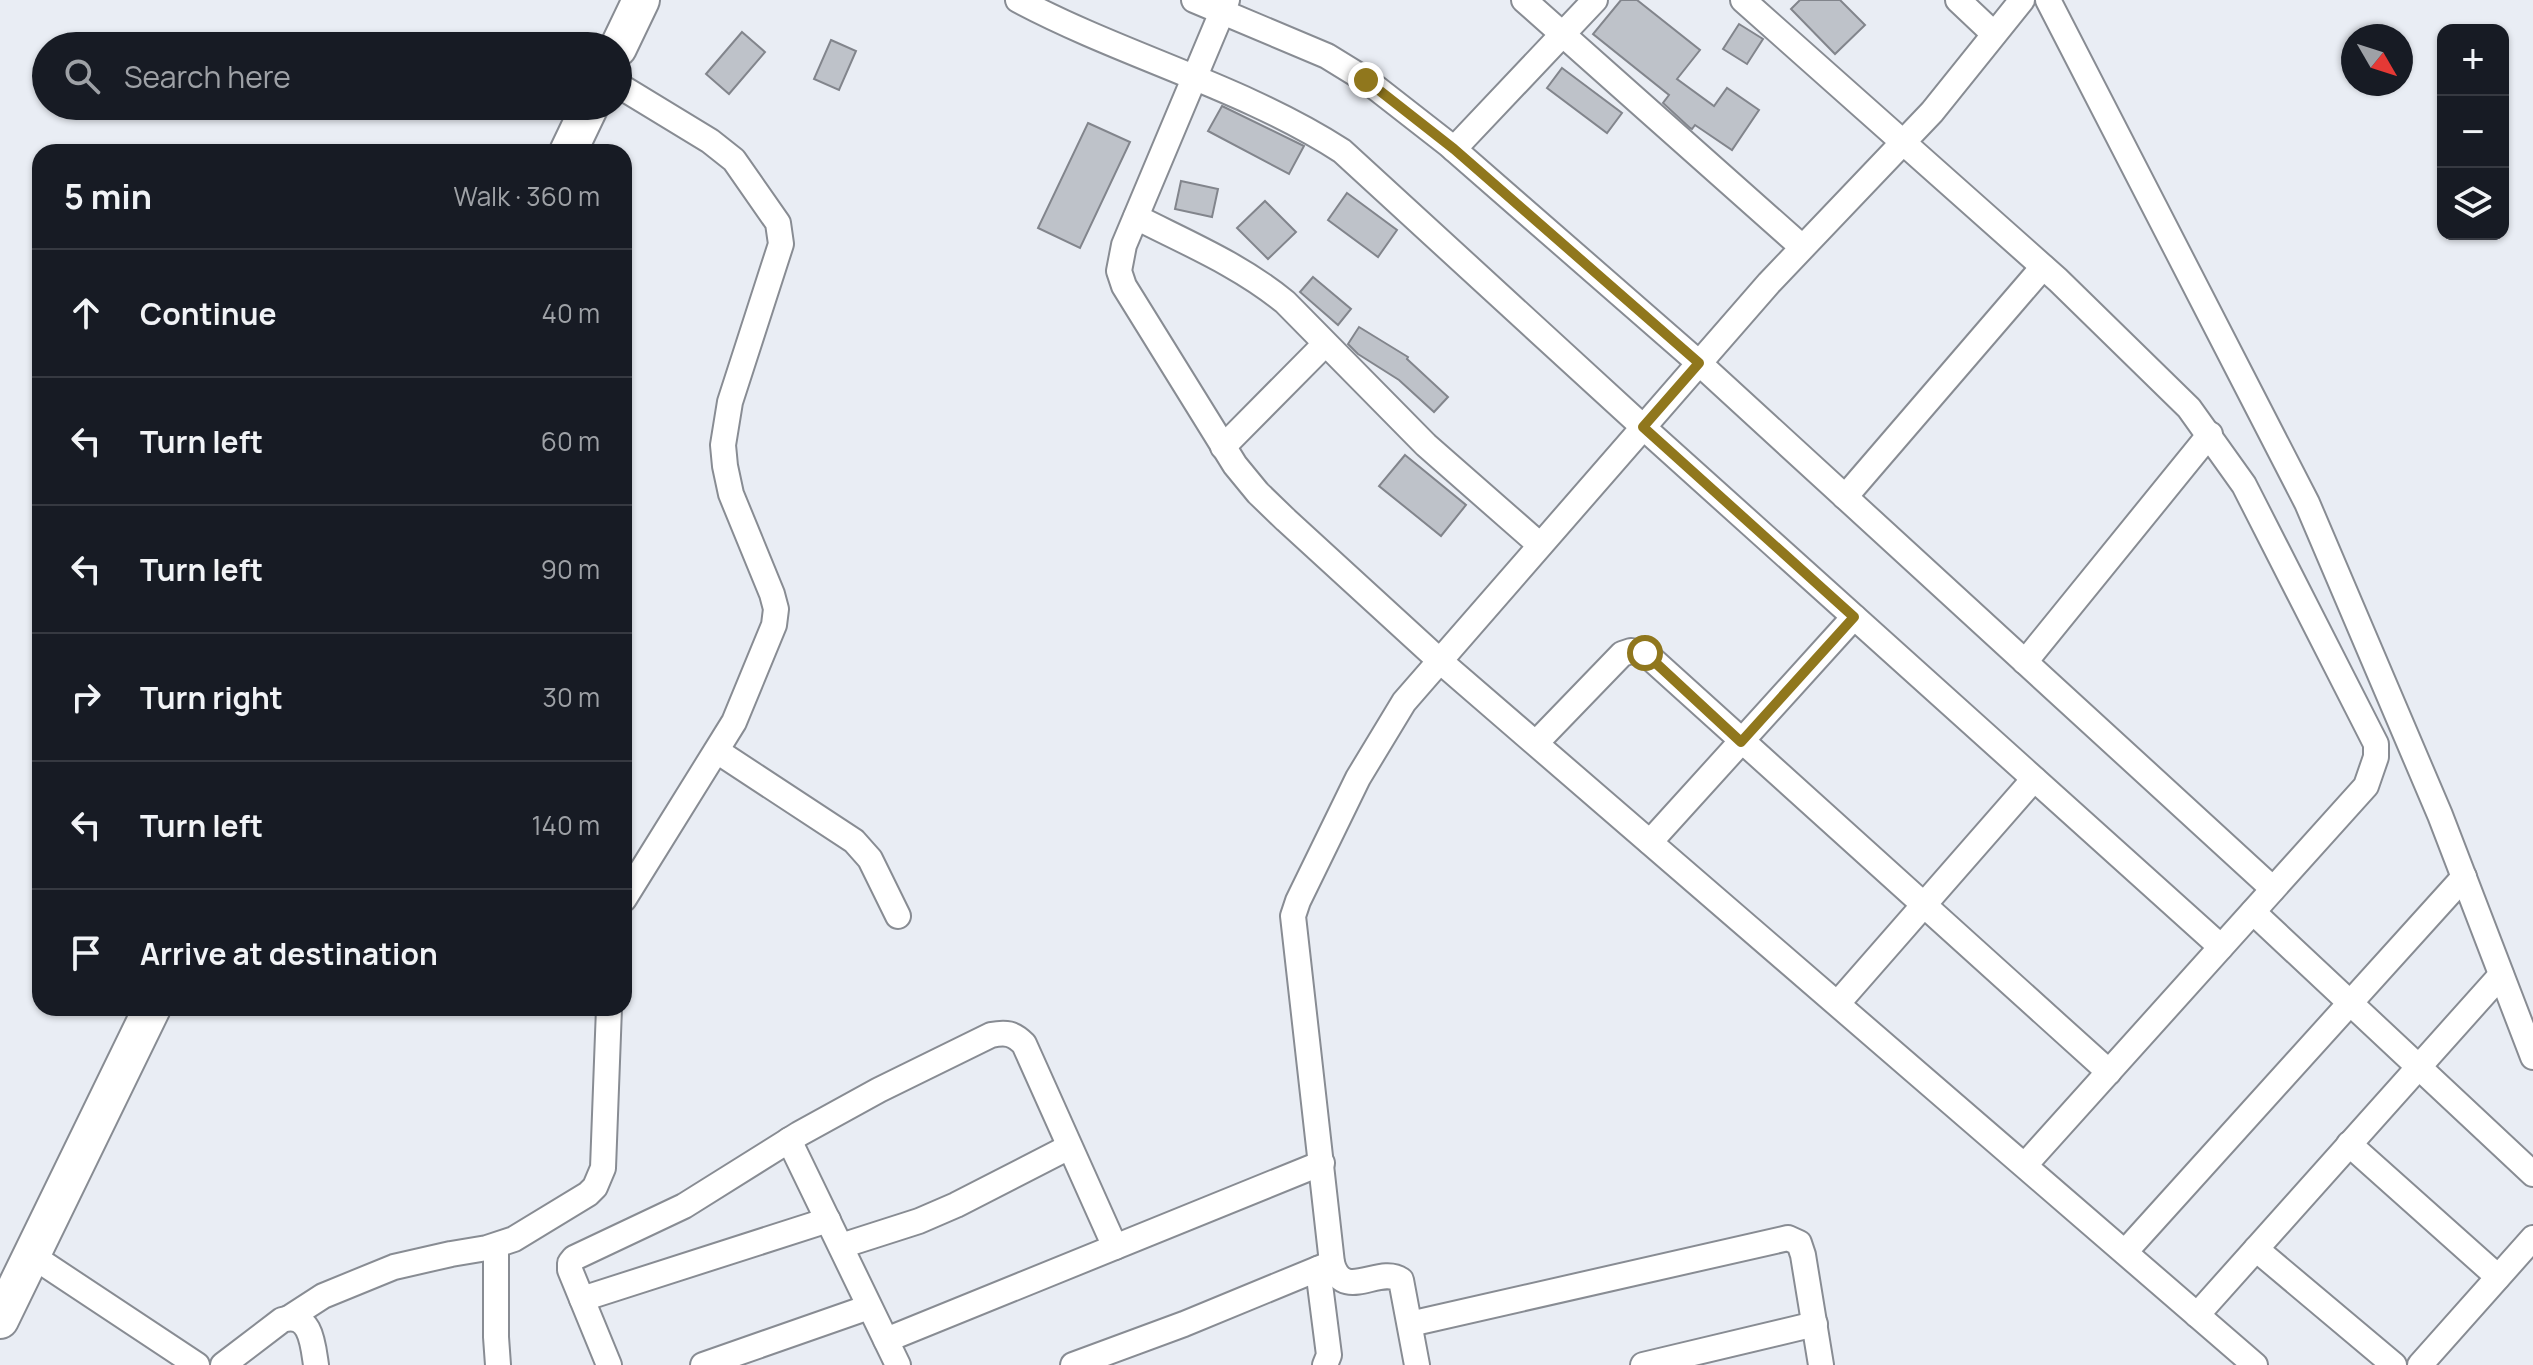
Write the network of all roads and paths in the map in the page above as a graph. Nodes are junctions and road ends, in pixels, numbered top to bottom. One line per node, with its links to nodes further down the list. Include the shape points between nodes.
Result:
1 (641, 0): 11 (highway)
2 (1018, 0): 14 (street)
3 (1194, 0): 10 (street)
4 (1524, 0): 13 (street)
5 (1595, 0): 13 (street)
6 (1743, 0): 18 (street)
7 (1958, 0): 12 (street)
8 (2022, 0): 12 (street)
9 (2048, 0): 38 (street, via 2307,503)
10 (1224, 6): 14 (street); 19 (street, via 1366,80)
11 (626, 32)
12 (1994, 34): 18 (street)
13 (1563, 35): 19 (street); 21 (street)
14 (1194, 79): 20 (street); 25 (street, via 1288,118 1342,151)
15 (632, 94): 35 (street, via 728,155 781,233 730,402 723,445 731,494 776,609 734,722)
16 (583, 120): 17 (highway)
17 (572, 144)
18 (1902, 144): 21 (street); 22 (street)
19 (1454, 149): 24 (street)
20 (1136, 217): 23 (street, via 1259,281); 27 (street, via 1121,259 1124,286)
21 (1802, 247): 24 (street)
22 (2043, 267): 26 (street, via 2142,360); 28 (street)
23 (1325, 344): 27 (street); 29 (street, via 1426,445)
24 (1699, 363): 25 (street); 28 (street)
25 (1643, 427): 29 (street); 30 (street)
26 (2210, 434): 32 (street); 40 (street, via 2244,485 2376,744 2366,786)
27 (1223, 447): 31 (street, via 1258,493)
28 (1845, 497): 32 (street)
29 (1540, 545): 31 (street)
30 (1854, 617): 33 (street); 36 (street)
31 (1440, 661): 34 (street); 56 (street, via 1388,724 1294,909)
32 (2025, 662): 40 (street)
33 (1741, 742): 34 (street, via 1651,657 1631,651 1622,654); 37 (street); 41 (street)
34 (1536, 743): 37 (street)
35 (717, 751): 39 (street); 43 (street, via 854,841 870,859)
36 (2034, 779): 41 (street); 44 (street)
37 (1650, 842): 47 (street)
38 (2464, 877): 45 (street); 46 (street)
39 (632, 886)
40 (2273, 889): 42 (street)
41 (1923, 905): 47 (street); 52 (street)
42 (2253, 912): 44 (street); 46 (street)
43 (898, 916)
44 (2221, 947): 52 (street)
45 (2501, 975): 50 (street); 51 (street)
46 (2349, 1001): 51 (street); 65 (street)
47 (1838, 1003): 57 (street)
48 (148, 1016): 66 (highway)
49 (609, 1016): 61 (street, via 600,1178 588,1194)
50 (2533, 1057)
51 (2419, 1066): 54 (street); 58 (street)
52 (2109, 1072): 57 (street)
53 (789, 1140): 55 (street, via 879,1090 1005,1033 1024,1044); 59 (street); 69 (street, via 684,1206 574,1258 570,1270)
54 (2349, 1144): 64 (street); 68 (street)
55 (1069, 1147): 62 (street, via 956,1205); 63 (street)
56 (1322, 1163): 63 (street); 67 (street)
57 (2025, 1165): 65 (street)
58 (2533, 1174)
59 (828, 1220): 62 (street); 69 (street)
60 (2533, 1238): 68 (street)
61 (496, 1246): 72 (street, via 394,1267 323,1296); 80 (street)
62 (841, 1246): 70 (street)
63 (1115, 1247): 76 (street)
64 (2256, 1249): 71 (street); 90 (street)
65 (2125, 1252): 71 (street)
66 (31, 1255): 73 (highway); 77 (street)
67 (1325, 1266): 74 (street, via 1349,1282 1398,1277); 84 (street); 85 (street)
68 (2498, 1277): 91 (street)
69 (582, 1299): 81 (street)
70 (869, 1307): 76 (street); 82 (street)
71 (2197, 1315): 89 (street)
72 (289, 1318): 78 (street); 79 (street, via 305,1323)
73 (0, 1320)
74 (1410, 1324): 75 (street, via 1788,1238 1802,1249); 86 (street)
75 (1815, 1324): 87 (street); 88 (street)
76 (886, 1340): 83 (street)
77 (197, 1365)
78 (223, 1365)
79 (316, 1365)
80 (498, 1365)
81 (609, 1365)
82 (703, 1365)
83 (898, 1365)
84 (1073, 1365)
85 (1325, 1365)
86 (1417, 1365)
87 (1643, 1365)
88 (1821, 1365)
89 (2255, 1365)
90 (2394, 1365)
91 (2420, 1365)

